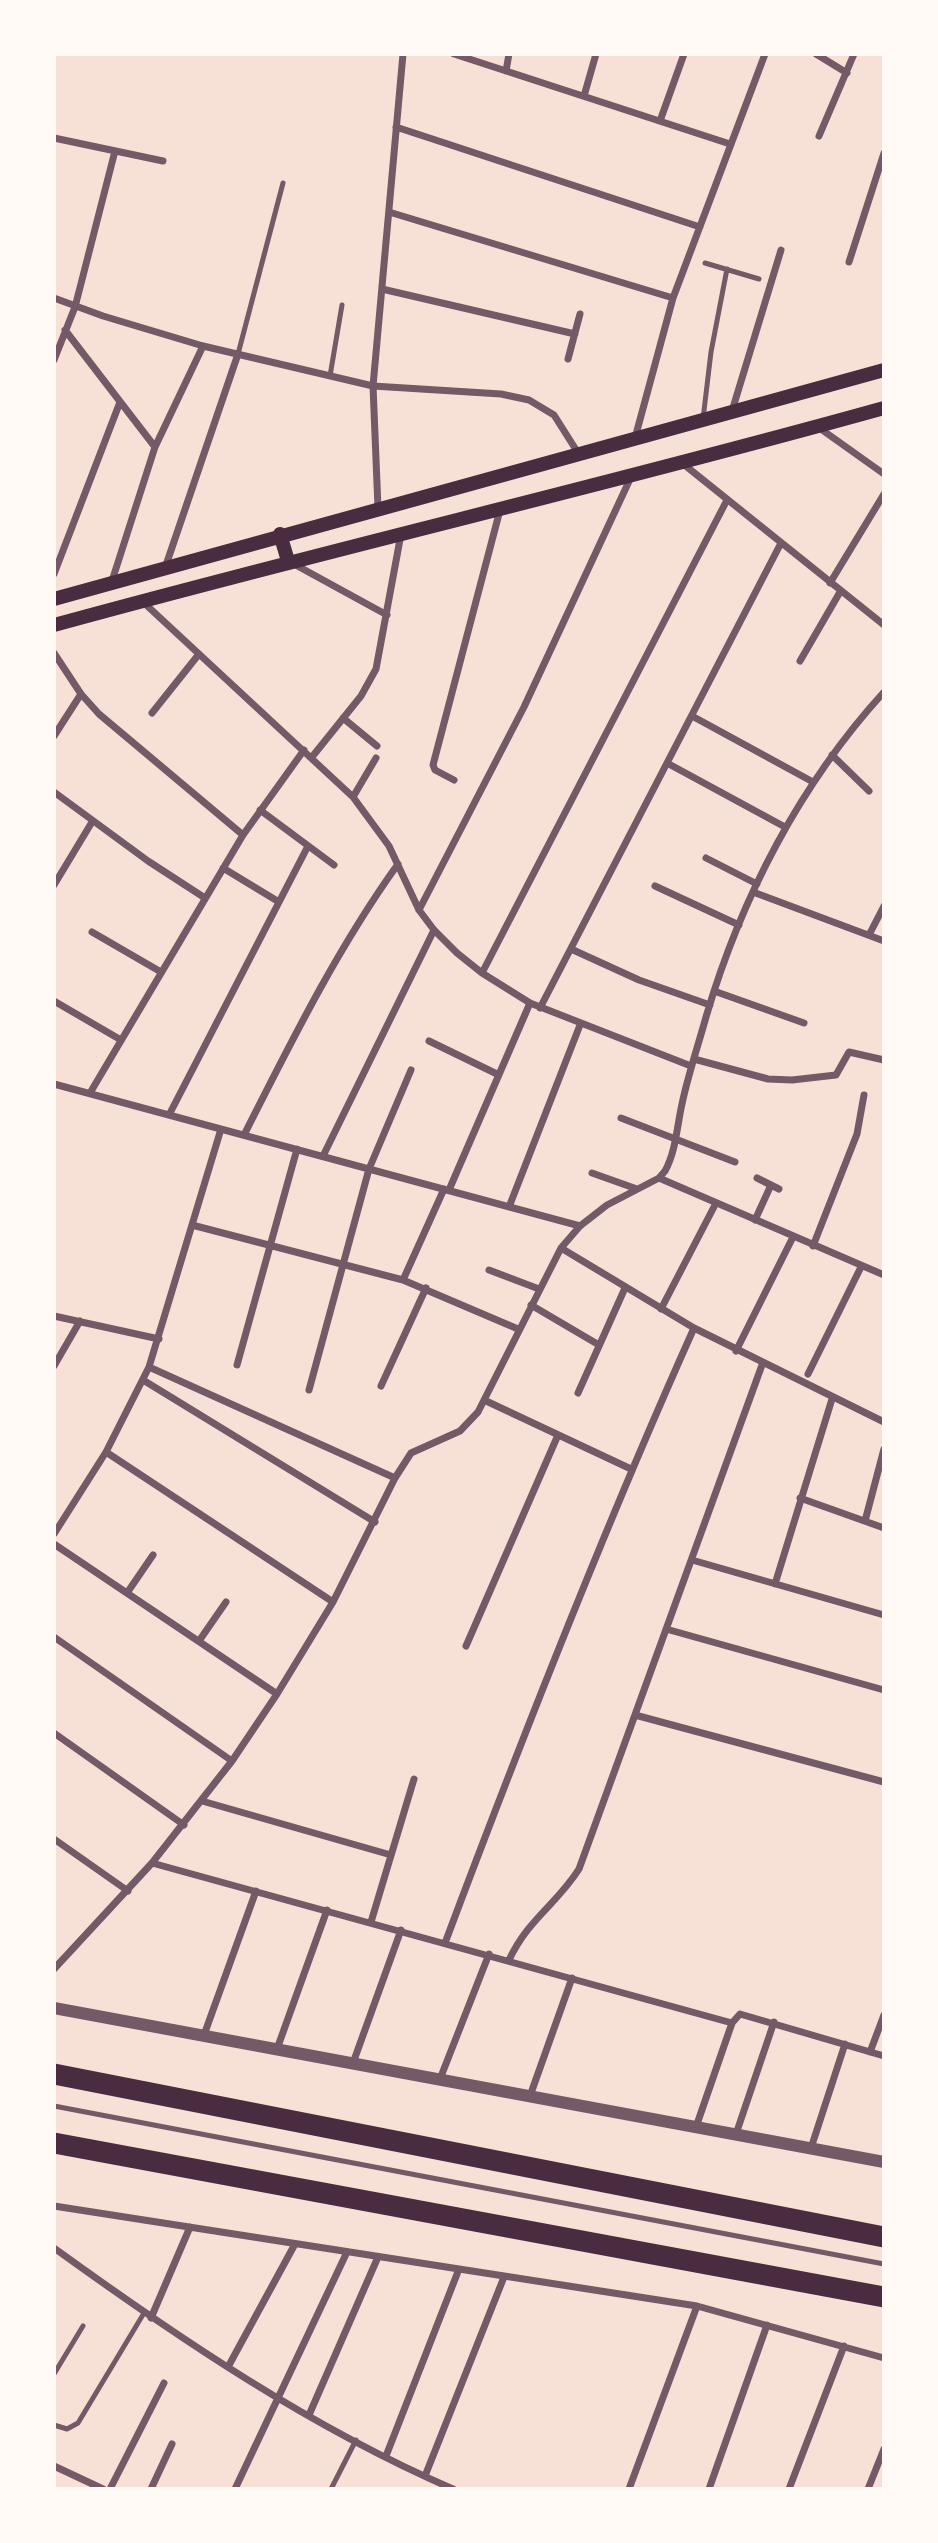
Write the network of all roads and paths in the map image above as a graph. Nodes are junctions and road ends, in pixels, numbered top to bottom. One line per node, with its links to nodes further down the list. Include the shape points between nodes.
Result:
1 (403, 54): 13 (street)
2 (454, 54): 9 (street)
3 (509, 54): 9 (street)
4 (596, 54): 11 (street)
5 (684, 54): 12 (street)
6 (765, 54): 16 (street)
7 (816, 54): 10 (street)
8 (854, 54): 10 (street)
9 (506, 71): 11 (street)
10 (847, 72): 14 (street)
11 (584, 96): 12 (street)
12 (660, 121): 16 (street)
13 (396, 127): 21 (street); 22 (street)
14 (819, 136)
15 (54, 138): 17 (street)
16 (730, 144): 22 (street)
17 (115, 151): 19 (street); 32 (street)
18 (884, 153): 24 (street)
19 (163, 162)
20 (283, 183): 37 (lane)
21 (389, 212): 28 (street); 30 (street)
22 (699, 226): 30 (street)
23 (781, 250): 45 (street)
24 (849, 261)
25 (705, 263): 26 (lane)
26 (727, 269): 27 (lane); 46 (lane)
27 (759, 279)
28 (382, 289): 35 (street); 42 (street)
29 (54, 298): 32 (street)
30 (673, 298): 48 (street)
31 (342, 305): 41 (lane)
32 (75, 307): 34 (street); 36 (street)
33 (580, 314): 35 (street)
34 (65, 330): 39 (street); 43 (street)
35 (575, 334): 38 (street)
36 (203, 345): 37 (street); 49 (street)
37 (238, 354): 41 (street); 62 (street)
38 (568, 359)
39 (54, 360)
40 (884, 370): 45 (main road)
41 (330, 376): 42 (street)
42 (373, 386): 50 (street, via 529,400 554,415); 56 (street)
43 (120, 402): 49 (street); 63 (street)
44 (884, 408): 47 (main road)
45 (732, 411): 46 (main road)
46 (703, 419): 48 (main road)
47 (817, 427): 51 (main road); 52 (street)
48 (634, 441): 50 (main road)
49 (155, 447): 65 (street)
50 (580, 456): 56 (main road)
51 (681, 463): 53 (main road); 55 (street)
52 (884, 474)
53 (632, 475): 57 (main road); 107 (street, via 524,707)
54 (884, 494): 64 (street)
55 (727, 500): 60 (street); 115 (street)
56 (378, 508): 59 (main road)
57 (500, 509): 58 (main road); 87 (street, via 433,765)
58 (401, 533): 61 (main road); 69 (street)
59 (280, 534): 61 (main road); 62 (main road)
60 (781, 544): 64 (street); 78 (street)
61 (288, 561): 68 (main road); 69 (street)
62 (165, 568): 65 (main road)
63 (54, 574)
64 (830, 583): 66 (street)
65 (111, 585): 67 (main road)
66 (840, 592): 71 (street); 74 (street)
67 (54, 599)
68 (142, 601): 70 (main road); 73 (street)
69 (387, 615): 79 (street, via 376,669)
70 (54, 625)
71 (884, 625)
72 (54, 653): 76 (street)
73 (199, 654): 77 (street); 82 (street)
74 (800, 661)
75 (884, 692): 83 (street)
76 (81, 694): 80 (street); 95 (street, via 119,733)
77 (152, 713)
78 (692, 716): 86 (street); 88 (street)
79 (343, 718): 81 (street); 84 (street)
80 (54, 736)
81 (377, 746)
82 (303, 750): 84 (street); 92 (street)
83 (832, 755): 88 (street); 89 (street)
84 (312, 757): 91 (street)
85 (376, 758): 91 (street)
86 (667, 763): 94 (street); 113 (street)
87 (454, 780)
88 (813, 782): 94 (street)
89 (869, 791)
90 (54, 792): 93 (street)
91 (353, 797): 98 (street)
92 (260, 810): 95 (street); 96 (street)
93 (92, 822): 101 (street); 104 (street)
94 (785, 827): 103 (street)
95 (243, 835): 100 (street)
96 (308, 846): 99 (street); 105 (street)
97 (705, 858): 103 (street)
98 (398, 864): 107 (street); 135 (street, via 323,982)
99 (334, 865)
100 (223, 868): 104 (street); 105 (street)
101 (54, 885)
102 (655, 886): 108 (street)
103 (755, 888): 108 (street); 111 (street)
104 (205, 898): 114 (street)
105 (279, 902): 132 (street)
106 (884, 906): 111 (street)
107 (419, 910): 109 (street)
108 (739, 925): 116 (street)
109 (434, 930): 115 (street); 138 (street)
110 (92, 932): 114 (street)
111 (869, 936): 112 (street)
112 (884, 941)
113 (571, 949): 119 (street, via 639,980); 120 (street)
114 (162, 972): 123 (street)
115 (482, 973): 118 (street)
116 (714, 991): 119 (street); 121 (street)
117 (54, 1001): 123 (street)
118 (530, 1003): 120 (street); 128 (street)
119 (709, 1004): 126 (street)
120 (540, 1007): 122 (street)
121 (804, 1023)
122 (580, 1025): 126 (street); 149 (street)
123 (121, 1040): 130 (street)
124 (429, 1041): 128 (street)
125 (884, 1060): 126 (street, via 849,1052 838,1074 792,1080 755,1077)
126 (693, 1062): 136 (street)
127 (411, 1070): 140 (street)
128 (499, 1075): 147 (street)
129 (54, 1084): 130 (street)
130 (90, 1093): 132 (street)
131 (864, 1095): 155 (street, via 853,1147)
132 (169, 1115): 134 (street)
133 (621, 1118): 136 (street)
134 (221, 1129): 135 (street); 151 (street)
135 (244, 1135): 137 (street)
136 (675, 1139): 139 (street); 142 (street, via 670,1163)
137 (297, 1149): 138 (street); 154 (street)
138 (323, 1156): 140 (street)
139 (735, 1163)
140 (369, 1169): 147 (street); 157 (street)
141 (592, 1173): 145 (street)
142 (659, 1178): 145 (street); 148 (street)
143 (757, 1178): 144 (street)
144 (771, 1185): 146 (street); 150 (street)
145 (638, 1189): 152 (street)
146 (779, 1189)
147 (446, 1190): 149 (street); 161 (street)
148 (716, 1203): 150 (street); 166 (street)
149 (509, 1207): 152 (street)
150 (755, 1220): 153 (street)
151 (192, 1224): 154 (street); 171 (street)
152 (580, 1226): 156 (street)
153 (793, 1237): 155 (street); 173 (street)
154 (271, 1245): 157 (street); 175 (street)
155 (813, 1246): 158 (street)
156 (561, 1248): 163 (street); 164 (street)
157 (344, 1265): 161 (street); 181 (street)
158 (860, 1267): 160 (street); 178 (street)
159 (489, 1270): 164 (street)
160 (884, 1275)
161 (402, 1280): 162 (street)
162 (426, 1288): 170 (street); 180 (street)
163 (625, 1288): 166 (street); 172 (street)
164 (539, 1289): 165 (street)
165 (531, 1305): 170 (street); 172 (street)
166 (662, 1309): 169 (street)
167 (54, 1316): 168 (street)
168 (80, 1321): 171 (street); 176 (street)
169 (694, 1328): 173 (street); 189 (street)
170 (518, 1329): 184 (street)
171 (159, 1339): 177 (street)
172 (599, 1345): 182 (street)
173 (736, 1351): 174 (street)
174 (762, 1364): 183 (street); 198 (street)
175 (237, 1365)
176 (54, 1366)
177 (149, 1367): 179 (street); 190 (street)
178 (808, 1374)
179 (143, 1380): 188 (street); 193 (street)
180 (381, 1386)
181 (309, 1391)
182 (578, 1393)
183 (832, 1399): 185 (street); 191 (street)
184 (484, 1400): 186 (street); 190 (street, via 460,1431 411,1453)
185 (884, 1422)
186 (558, 1435): 189 (street); 207 (street)
187 (884, 1449): 192 (street)
188 (106, 1452): 195 (street); 202 (street)
189 (631, 1469): 225 (street, via 540,1687)
190 (395, 1478): 193 (street)
191 (800, 1498): 192 (street); 199 (street)
192 (865, 1521): 194 (street)
193 (375, 1522): 202 (street)
194 (884, 1528)
195 (54, 1534)
196 (54, 1544): 200 (street)
197 (153, 1555): 200 (street)
198 (692, 1560): 199 (street); 204 (street)
199 (775, 1584): 203 (street)
200 (127, 1593): 206 (street)
201 (226, 1602): 206 (street)
202 (333, 1602): 209 (street)
203 (884, 1615)
204 (666, 1629): 208 (street); 210 (street)
205 (54, 1637): 212 (street)
206 (199, 1642): 209 (street)
207 (466, 1646)
208 (884, 1690)
209 (277, 1694): 212 (street)
210 (635, 1715): 214 (street); 227 (street, via 579,1869 534,1919)
211 (54, 1733): 216 (street)
212 (232, 1760): 215 (street)
213 (414, 1779): 218 (street)
214 (884, 1782)
215 (202, 1801): 216 (street); 218 (street)
216 (184, 1825): 219 (street)
217 (54, 1839): 220 (street)
218 (391, 1855): 223 (street)
219 (152, 1863): 220 (street); 221 (street)
220 (128, 1891): 228 (street)
221 (256, 1891): 222 (street); 234 (street)
222 (327, 1910): 223 (street); 236 (street)
223 (371, 1922): 224 (street)
224 (401, 1930): 225 (street); 239 (street)
225 (445, 1943): 226 (street)
226 (489, 1954): 227 (street); 241 (street)
227 (509, 1960): 229 (street)
228 (54, 1969)
229 (572, 1978): 233 (street); 242 (street)
230 (54, 2008): 234 (street)
231 (884, 2015): 237 (street)
232 (774, 2022): 233 (street, via 745,2013); 235 (street); 245 (street)
233 (732, 2023): 244 (street)
234 (204, 2035): 236 (street)
235 (845, 2044): 237 (street); 247 (street)
236 (277, 2049): 239 (street)
237 (870, 2052): 238 (street)
238 (884, 2056)
239 (353, 2063): 241 (street)
240 (54, 2074): 251 (highway)
241 (440, 2079): 242 (street)
242 (530, 2096): 244 (street)
243 (54, 2106): 256 (lane)
244 (696, 2127): 245 (street)
245 (736, 2134): 247 (street)
246 (54, 2143): 259 (highway)
247 (811, 2148): 248 (street)
248 (884, 2162)
249 (54, 2206): 250 (street)
250 (190, 2227): 252 (street); 262 (street)
251 (884, 2237)
252 (295, 2244): 254 (street); 267 (street)
253 (54, 2248): 261 (street)
254 (347, 2252): 255 (street); 270 (street)
255 (378, 2257): 257 (street); 271 (street)
256 (884, 2264)
257 (459, 2269): 258 (street); 276 (street)
258 (504, 2277): 260 (street); 278 (street)
259 (884, 2297)
260 (697, 2306): 263 (street); 286 (street)
261 (144, 2313): 262 (street); 272 (lane, via 78,2423 67,2429)
262 (151, 2318): 267 (street)
263 (767, 2325): 265 (street); 287 (street)
264 (83, 2326): 268 (lane)
265 (844, 2346): 266 (street); 288 (street)
266 (884, 2358)
267 (228, 2367): 270 (street)
268 (54, 2374)
269 (164, 2383): 281 (street)
270 (278, 2398): 271 (street); 283 (street)
271 (309, 2415): 273 (street)
272 (54, 2425)
273 (356, 2440): 276 (street); 284 (lane)
274 (173, 2444): 282 (street)
275 (884, 2449): 289 (street)
276 (386, 2456): 278 (street)
277 (57, 2467): 279 (street); 280 (street)
278 (425, 2476): 285 (street)
279 (54, 2479)
280 (103, 2489)
281 (110, 2489)
282 (151, 2489)
283 (235, 2489)
284 (331, 2489)
285 (453, 2489)
286 (629, 2489)
287 (709, 2489)
288 (789, 2489)
289 (869, 2489)

